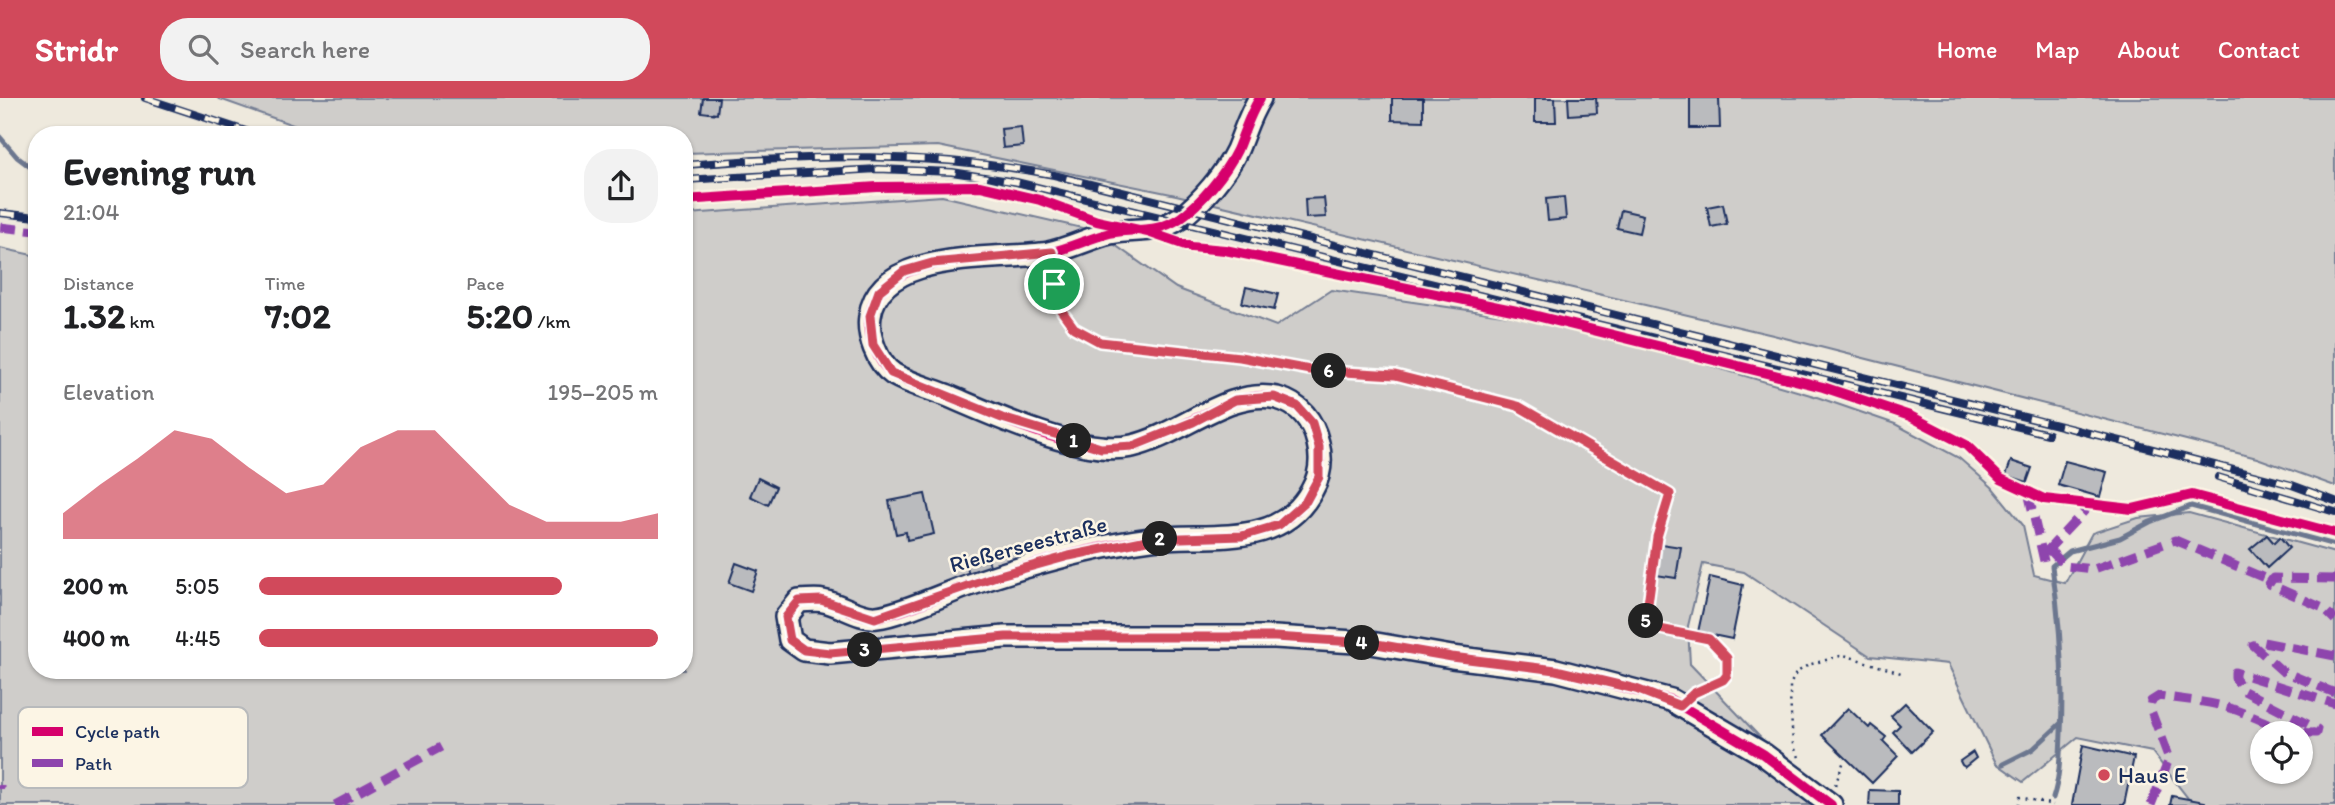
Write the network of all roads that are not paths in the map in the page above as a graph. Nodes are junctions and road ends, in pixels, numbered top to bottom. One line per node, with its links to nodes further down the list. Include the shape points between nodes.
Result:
1 (1260, 98): 2 (street, Rießerseestraße, via 1248,116 1236,152 1177,219 1148,232 1113,232 1052,252 932,263 904,271 879,291 870,316 873,345 891,373 1002,418 1101,448 1133,446 1235,400 1274,397 1297,406 1312,423 1319,447 1319,477 1306,501 1279,525 1242,536 1152,539 1069,556 875,618 821,600 799,601 786,617 790,640 804,650 830,653 1006,637 1275,637 1371,643 1556,670 1636,689 1680,706)
2 (1832, 798)

